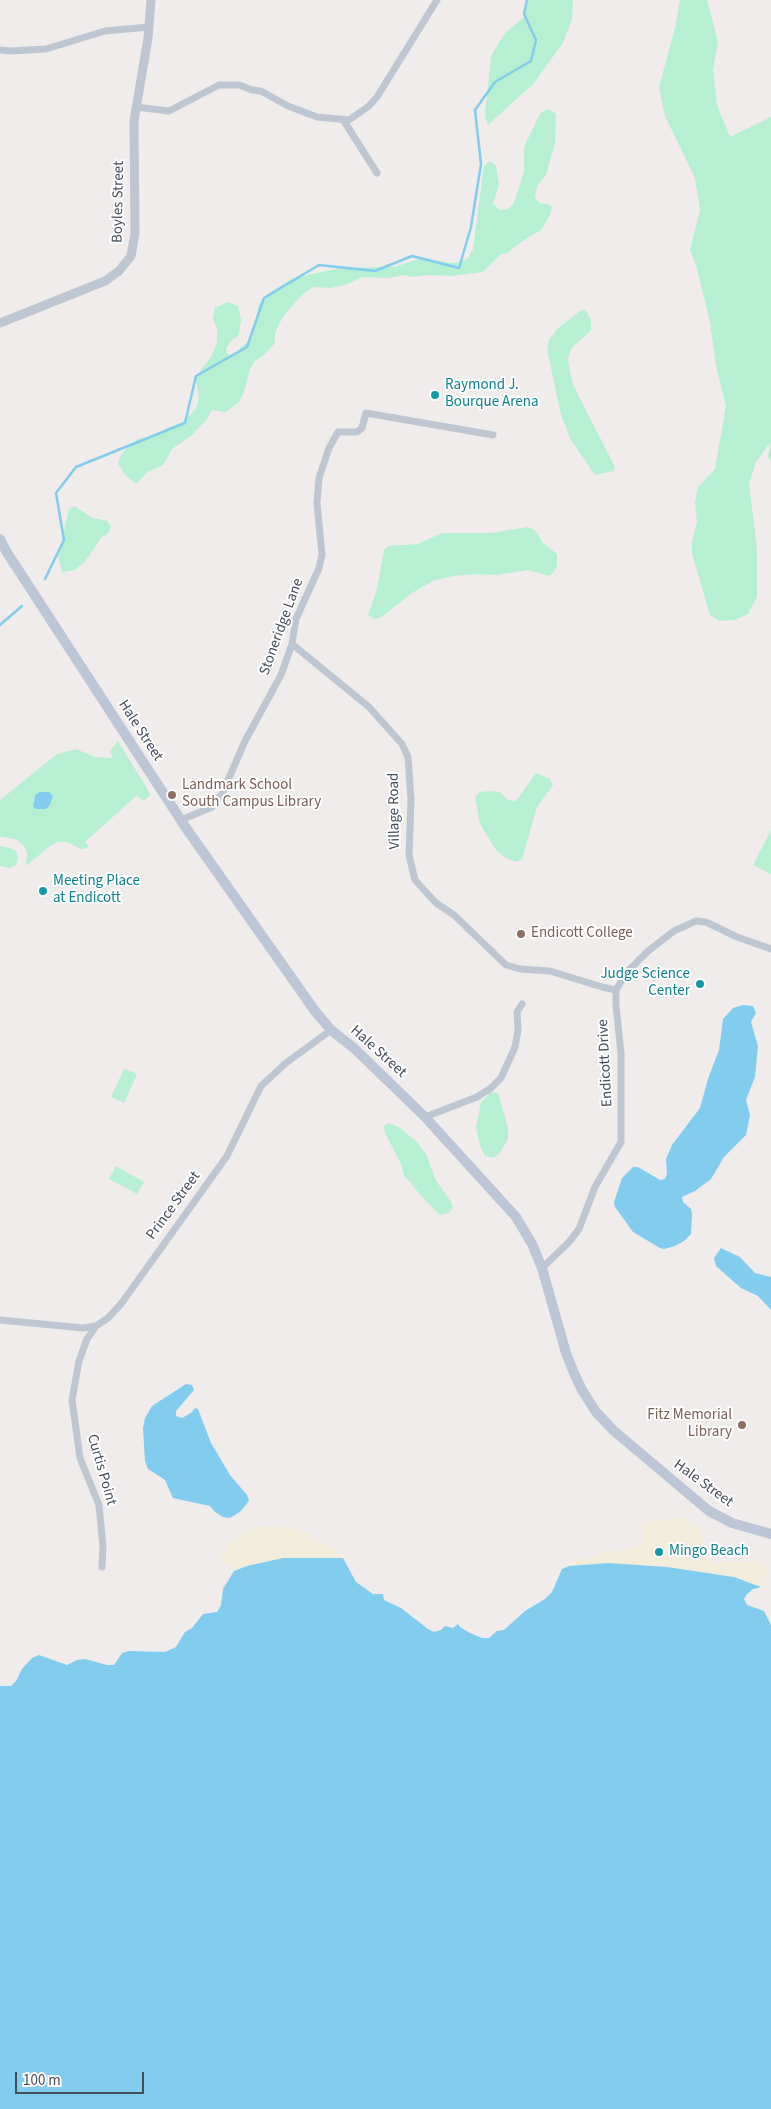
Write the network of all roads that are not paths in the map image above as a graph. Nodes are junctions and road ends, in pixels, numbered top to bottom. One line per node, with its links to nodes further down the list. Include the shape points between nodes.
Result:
1 (151, 0): 3 (street, Boyles Street)
2 (437, 0): 6 (street, via 377,98 358,115)
3 (149, 27): 4 (street, via 105,32 46,49); 5 (street, Boyles Street)
4 (0, 50)
5 (136, 107): 6 (street, via 169,111 219,85 239,84 310,115); 8 (street, Boyles Street, via 133,144 135,233 131,256 119,271 104,281)
6 (344, 121): 7 (street)
7 (377, 173)
8 (0, 323)
9 (493, 435): 11 (street, Stoneridge Lane, via 366,413 358,432 338,432 319,478 317,503 322,555 296,619)
10 (0, 539): 12 (main road, Hale Street)
11 (292, 644): 12 (street, Stoneridge Lane, via 281,675 245,741 222,794 212,807); 14 (street, Village Road, via 369,708 402,744 408,757 411,800 409,855 416,880 436,903 506,965 550,971)
12 (181, 820): 16 (main road, Hale Street, via 315,1012)
13 (771, 949): 14 (street, via 706,922 696,922 674,931 648,951 627,972)
14 (616, 990): 18 (street, Endicott Drive, via 621,1054 621,1142 595,1187 579,1229)
15 (522, 1004): 17 (street, via 517,1012 515,1047 501,1078 477,1097)
16 (331, 1030): 17 (main road, Hale Street); 20 (street, Prince Street, via 261,1086 235,1140 214,1174 121,1304)
17 (425, 1117): 18 (main road, Hale Street, via 516,1217)
18 (542, 1268): 21 (main road, Hale Street, via 566,1353 582,1390 596,1412 709,1511 732,1523)
19 (0, 1320): 20 (street, via 83,1328)
20 (96, 1326): 22 (street, Curtis Point, via 79,1361 72,1400 80,1458 99,1504)
21 (771, 1534)
22 (102, 1567)

